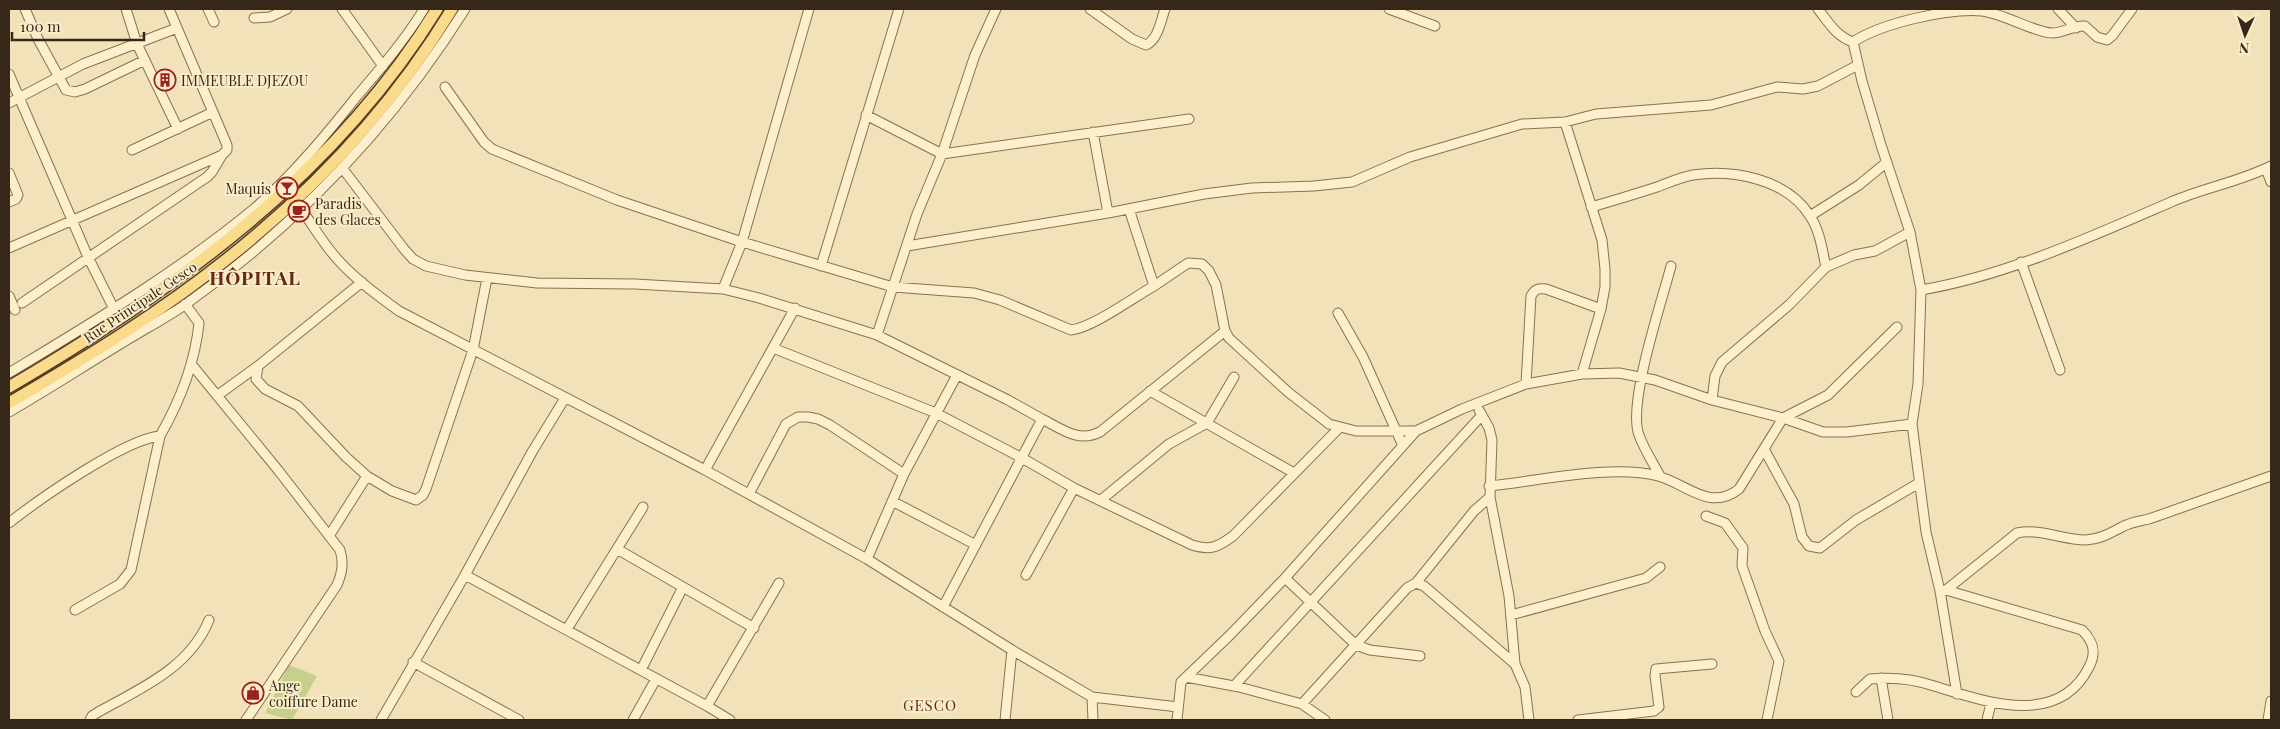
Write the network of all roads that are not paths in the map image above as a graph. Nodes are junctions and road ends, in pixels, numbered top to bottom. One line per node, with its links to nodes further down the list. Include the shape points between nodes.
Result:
1 (25, 9): 31 (street)
2 (126, 9): 26 (street)
3 (168, 9): 23 (street)
4 (208, 9): 21 (street)
5 (287, 9): 20 (street, via 270,17)
6 (342, 9): 29 (street)
7 (424, 9): 29 (street)
8 (437, 9): 93 (main road, Rue Principale Gesco, via 359,115 280,197 179,278 120,319)
9 (452, 9): 98 (main road, Rue Principale Gesco, via 417,62 369,124 286,211 188,289)
10 (464, 9): 46 (street, via 422,72)
11 (809, 9): 57 (street)
12 (899, 9): 36 (street)
13 (996, 9): 42 (street, via 969,72)
14 (1090, 9): 15 (street, via 1143,44 1151,43)
15 (1165, 9)
16 (1389, 9): 22 (street)
17 (1818, 9): 25 (street, via 1836,32)
18 (2058, 9): 24 (street)
19 (2132, 9): 24 (street, via 2107,40 2097,37 2085,26)
20 (254, 18)
21 (214, 22)
22 (1435, 26)
23 (177, 28): 26 (street); 35 (street)
24 (2076, 28): 25 (street, via 2051,33 1982,11 1958,12 1885,26)
25 (1853, 42): 28 (street)
26 (138, 44): 27 (street); 31 (street, via 83,64)
27 (145, 60): 31 (street, via 75,92 66,90); 39 (street)
28 (1858, 65): 38 (street, via 1818,86 1803,89 1777,87 1710,105 1596,114); 44 (street)
29 (382, 66): 75 (street, via 329,132 256,206 213,241)
30 (9, 74): 33 (street)
31 (57, 78): 33 (street)
32 (444, 87): 57 (street, via 484,142 502,154 617,200)
33 (19, 99): 34 (street); 55 (street)
34 (9, 103)
35 (213, 112): 39 (street); 43 (street, via 227,145)
36 (866, 115): 42 (street); 62 (street)
37 (1189, 119): 40 (street)
38 (1565, 122): 50 (street); 51 (street, via 1522,124 1410,157 1352,182 1227,190)
39 (178, 128): 41 (street)
40 (1093, 132): 42 (street); 53 (street)
41 (132, 150)
42 (942, 154): 58 (street)
43 (222, 155): 55 (street); 60 (street, via 207,177)
44 (1888, 162): 54 (street); 56 (street)
45 (2269, 168): 48 (street); 61 (street, via 2172,202)
46 (343, 169): 52 (street); 65 (street, via 413,259 442,271)
47 (9, 173): 49 (street, via 18,195)
48 (2271, 182)
49 (9, 202)
50 (1591, 207): 54 (street, via 1692,175 1719,173 1746,175 1766,182 1801,204); 76 (street, via 1602,240 1605,269)
51 (1129, 209): 53 (street); 67 (street)
52 (302, 210): 66 (street, via 330,250); 73 (street, via 244,260)
53 (1108, 213): 58 (street)
54 (1810, 216): 64 (street, via 1819,233)
55 (72, 221): 59 (street); 60 (street)
56 (1910, 232): 64 (street, via 1874,250 1854,254); 70 (street)
57 (742, 242): 62 (street); 69 (street)
58 (907, 246): 68 (street)
59 (9, 248)
60 (88, 257): 72 (street); 75 (street)
61 (2021, 262): 70 (street, via 1954,284); 86 (street)
62 (821, 266): 68 (street)
63 (1671, 266): 91 (street)
64 (1826, 267): 97 (street, via 1789,305 1722,362 1715,376)
65 (487, 278): 69 (street, via 583,285); 83 (street)
66 (362, 282): 83 (street, via 399,311); 85 (street)
67 (1154, 286): 68 (street, via 1102,318 1071,330 988,296); 80 (street, via 1188,263 1202,264 1214,278)
68 (893, 287): 81 (street)
69 (722, 289): 74 (street)
70 (1921, 290): 106 (street, via 1918,384)
71 (9, 296): 77 (street)
72 (22, 303)
73 (185, 304): 84 (street, via 199,323); 100 (street)
74 (795, 308): 81 (street); 82 (street)
75 (114, 309): 87 (street)
76 (1601, 309): 88 (street); 92 (street, via 1546,289 1534,291 1531,296)
77 (15, 310)
78 (1338, 313): 108 (street, via 1363,357)
79 (1898, 327): 103 (street, via 1828,395)
80 (1225, 331): 94 (street); 107 (street, via 1288,392 1322,420)
81 (877, 335): 89 (street)
82 (772, 348): 101 (street); 114 (street)
83 (473, 350): 96 (street); 117 (street, via 423,495 416,500 409,499)
84 (192, 365): 95 (street); 110 (street)
85 (258, 366): 95 (street); 117 (street, via 256,379 259,384 298,406)
86 (2060, 370)
87 (9, 373)
88 (1582, 374): 91 (street, via 1619,373); 92 (street)
89 (957, 375): 101 (street); 104 (street)
90 (1234, 377): 105 (street)
91 (1642, 377): 97 (street); 118 (street, via 1635,411 1638,434)
92 (1526, 384): 99 (street)
93 (9, 386)
94 (1150, 391): 104 (street, via 1091,436 1079,437); 105 (street)
95 (218, 395): 130 (street)
96 (566, 398): 114 (street); 135 (street, via 532,452)
97 (1712, 400): 103 (street)
98 (9, 403)
99 (1474, 404): 102 (street); 109 (street)
100 (9, 412)
101 (936, 413): 113 (street); 116 (street)
102 (1482, 415): 121 (street, via 1492,440); 142 (street)
103 (1782, 418): 106 (street, via 1831,433); 112 (street)
104 (1042, 419): 113 (street)
105 (1207, 423): 115 (street); 125 (street, via 1169,444)
106 (1912, 424): 120 (street)
107 (1339, 428): 108 (street); 115 (street)
108 (1395, 431): 109 (street); 111 (street)
109 (1416, 431): 111 (street)
110 (160, 436): 129 (street, via 146,438 81,474); 144 (street, via 130,570 120,584)
111 (1403, 446): 137 (street)
112 (1764, 449): 118 (street, via 1739,489 1730,497 1704,496); 120 (street, via 1794,504 1802,537 1809,546 1820,548 1856,520)
113 (1022, 458): 122 (street); 131 (street)
114 (705, 470): 123 (street)
115 (1294, 473): 125 (street, via 1233,536 1212,549 1192,545)
116 (904, 474): 123 (street, via 830,425 818,419 798,417 786,424); 126 (street)
117 (367, 476): 130 (street)
118 (1660, 476): 121 (street, via 1609,472)
119 (2271, 476): 141 (street, via 2133,522 2100,538 2087,540 2063,538 2051,533 2017,533)
120 (1919, 483): 141 (street, via 1926,532)
121 (1489, 486): 124 (street)
122 (1074, 488): 125 (street); 136 (street)
123 (750, 494): 133 (street)
124 (1490, 497): 139 (street); 145 (street)
125 (1101, 500)
126 (892, 501): 131 (street); 133 (street)
127 (643, 507): 132 (street)
128 (1706, 516): 180 (street, via 1725,523 1743,548 1742,566 1779,661)
129 (9, 523)
130 (329, 536): 169 (street, via 340,550 342,574)
131 (976, 545): 143 (street)
132 (617, 549): 140 (street); 148 (street)
133 (867, 559): 143 (street)
134 (1660, 567): 145 (street, via 1646,578)
135 (465, 575): 148 (street); 152 (street)
136 (1026, 575)
137 (1285, 578): 142 (street); 156 (street)
138 (779, 583): 147 (street)
139 (1416, 583): 149 (street); 153 (street, via 1424,586)
140 (684, 587): 147 (street); 155 (street)
141 (1943, 591): 161 (street); 164 (street, via 2067,624 2082,630 2090,638 2094,648 2093,659 2076,686 2066,694 2028,706)
142 (1310, 601): 149 (street); 159 (street)
143 (943, 607): 150 (street)
144 (75, 610)
145 (1511, 615): 153 (street)
146 (209, 620): 168 (street, via 180,664)
147 (754, 628): 166 (street)
148 (567, 630): 155 (street)
149 (1356, 645): 151 (street, via 1370,650); 165 (street)
150 (1012, 650): 162 (street); 174 (street)
151 (1420, 656)
152 (414, 662): 170 (street); 171 (street)
153 (1515, 664): 178 (street, via 1525,686)
154 (1712, 664): 179 (street, via 1656,669 1659,707 1654,711)
155 (641, 670): 158 (street)
156 (1186, 677): 159 (street); 167 (street, via 1181,682)
157 (1881, 678): 160 (street, via 1870,679); 161 (street, via 1933,685); 181 (street)
158 (656, 679): 166 (street); 172 (street)
159 (1234, 686): 165 (street)
160 (1856, 692)
161 (1957, 694): 164 (street)
162 (1092, 697): 167 (street); 175 (street)
163 (2271, 701): 183 (street)
164 (1991, 703): 182 (street)
165 (1302, 704): 177 (street)
166 (707, 706): 173 (street)
167 (1178, 707): 176 (street)
168 (90, 720)
169 (246, 720)
170 (381, 720)
171 (519, 720)
172 (633, 720)
173 (730, 720)
174 (1005, 720)
175 (1093, 720)
176 (1177, 720)
177 (1325, 720)
178 (1529, 720)
179 (1578, 720)
180 (1767, 720)
181 (1888, 720)
182 (1987, 720)
183 (2268, 720)

